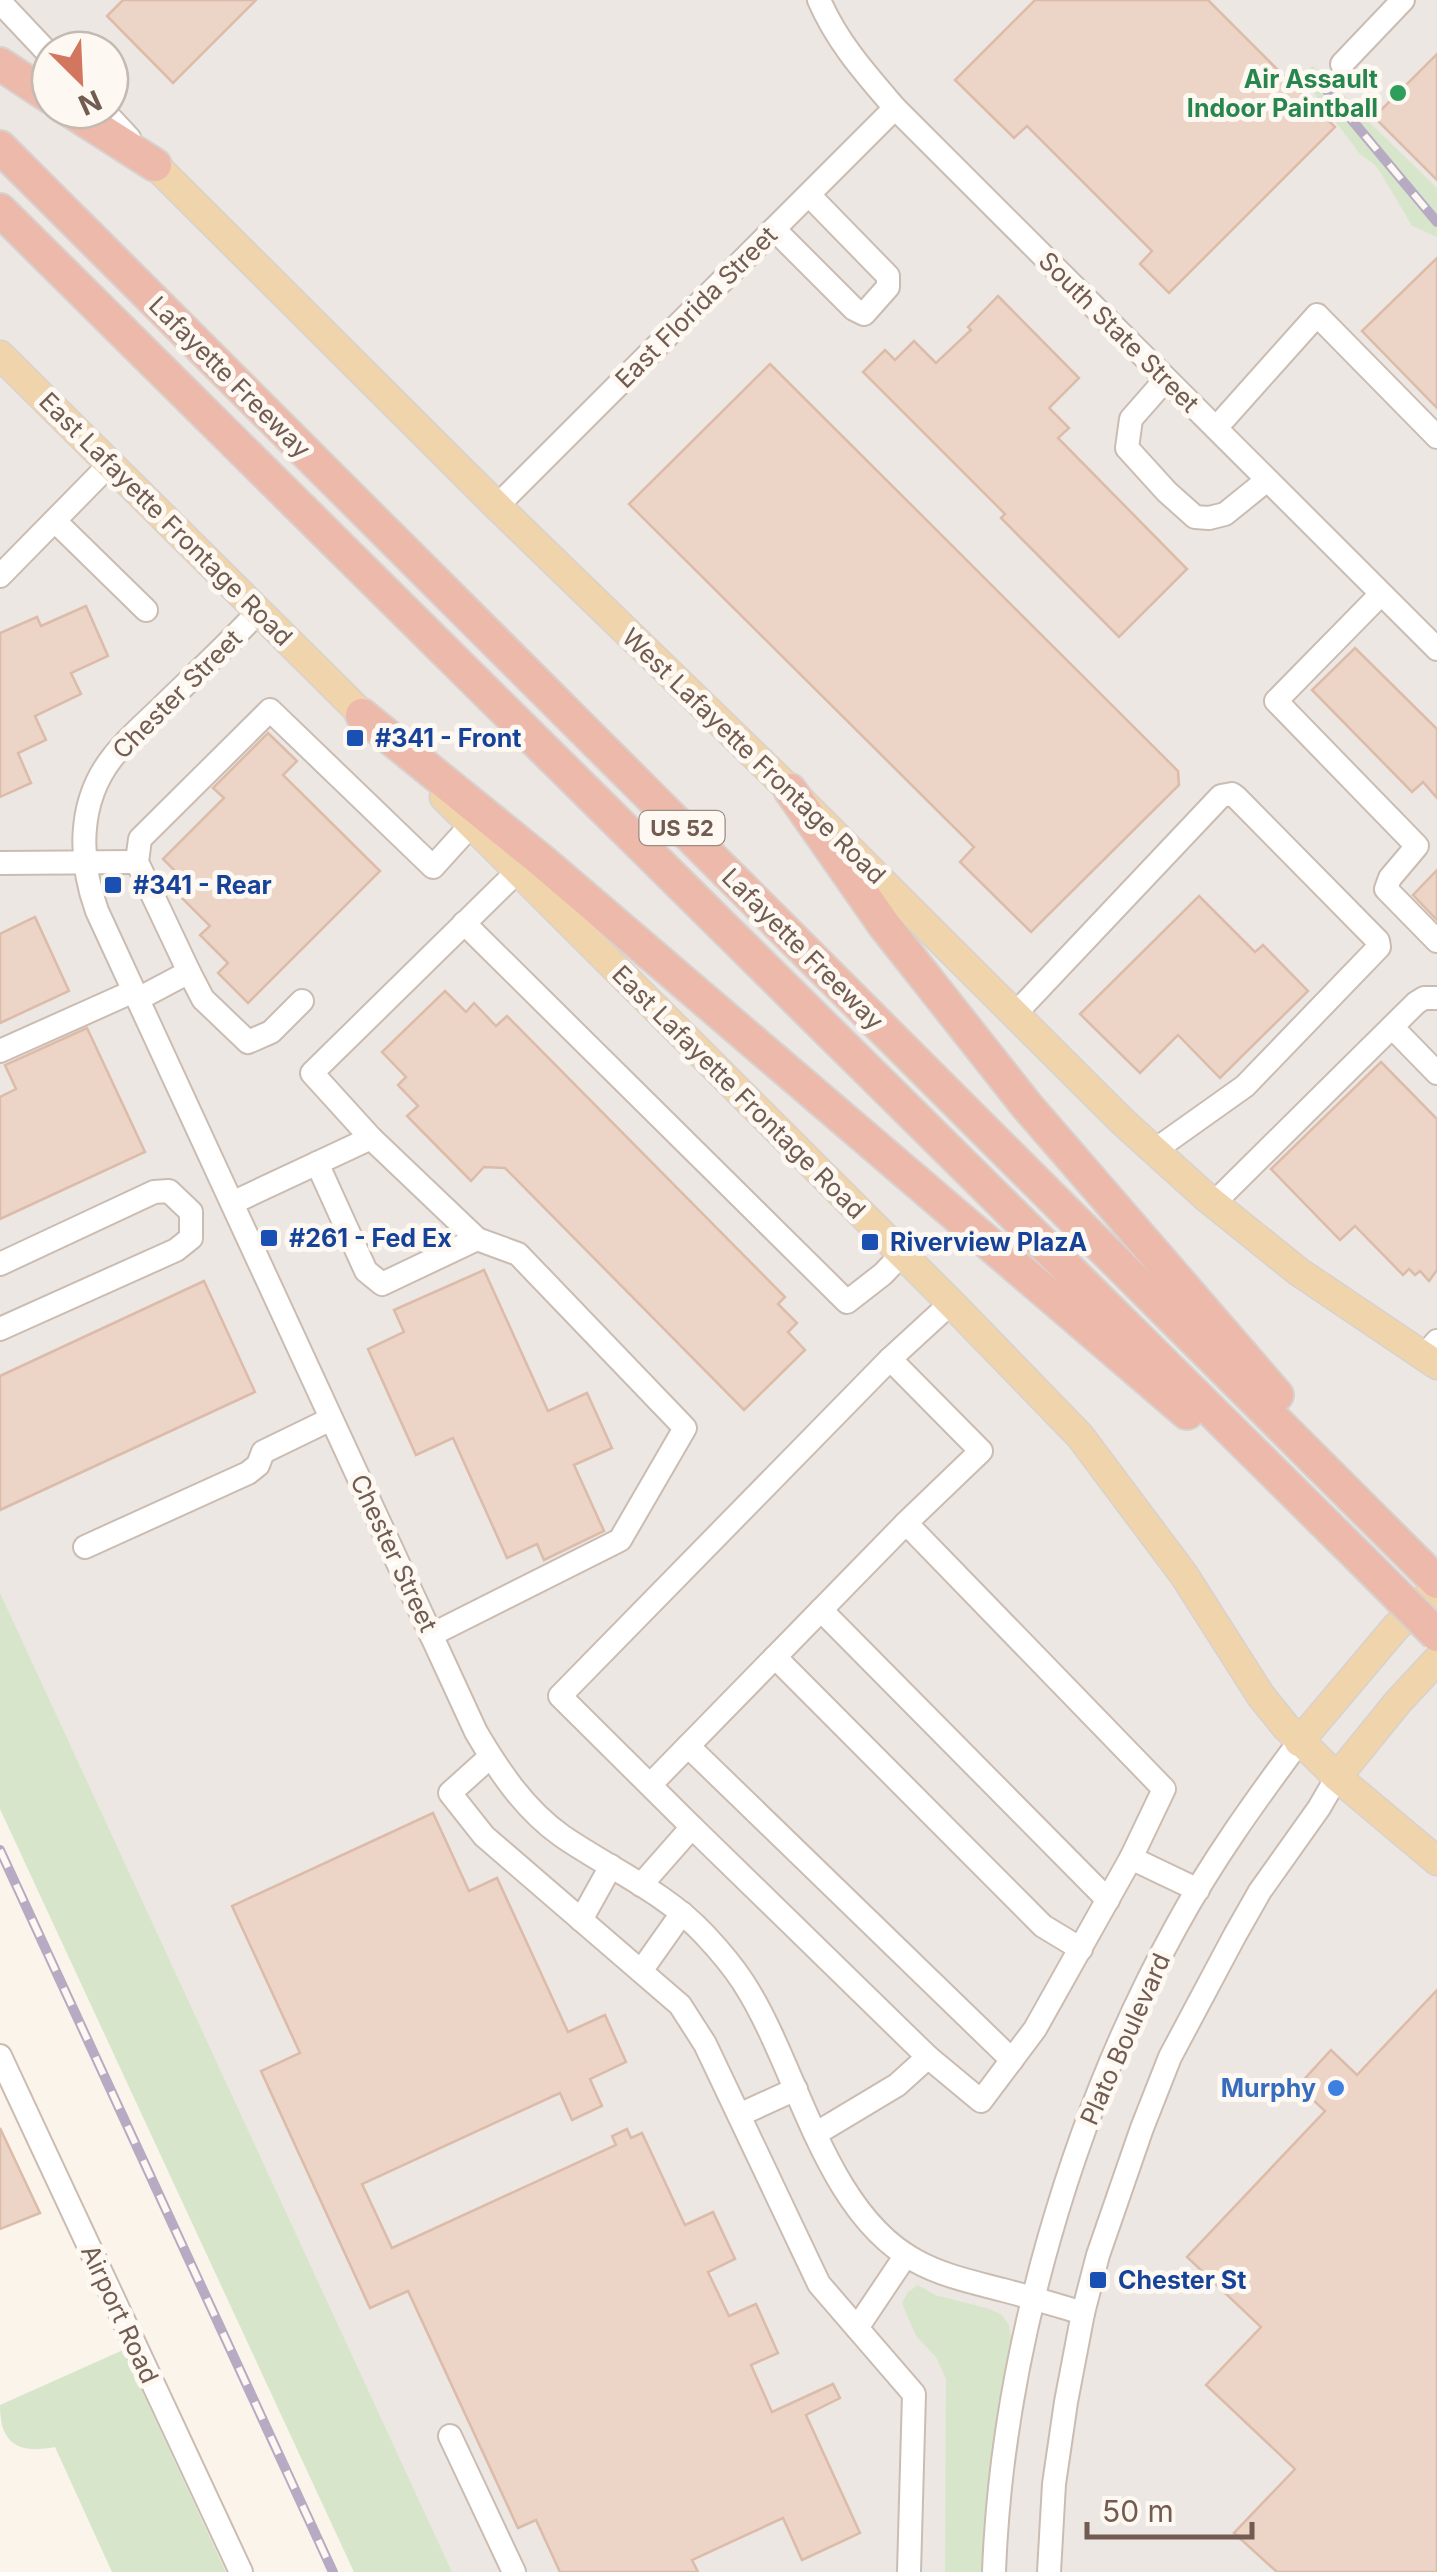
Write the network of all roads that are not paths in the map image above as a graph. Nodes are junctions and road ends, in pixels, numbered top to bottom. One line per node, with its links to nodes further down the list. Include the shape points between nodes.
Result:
1 (819, 0): 8 (street, South State Street, via 847,52)
2 (1404, 0): 6 (street)
3 (0, 2): 4 (street)
4 (30, 33)
5 (0, 64): 7 (highway)
6 (1342, 64)
7 (30, 84)
8 (895, 108): 13 (street, East Florida Street); 17 (street, South State Street)
9 (100, 130): 12 (highway)
10 (122, 130): 12 (street, West Lafayette Frontage Road)
11 (0, 147): 60 (highway, Lafayette Freeway / US 52)
12 (155, 166): 22 (main road, West Lafayette Frontage Road)
13 (809, 194): 15 (street, East Florida Street); 15 (street, via 888,276 888,288 864,314)
14 (0, 210): 62 (highway, Lafayette Freeway / US 52)
15 (774, 229): 22 (street, East Florida Street)
16 (0, 355): 20 (main road, East Lafayette Frontage Road)
17 (1166, 378): 18 (street, South State Street); 21 (street, via 1131,419 1127,448 1168,492 1195,517 1209,518)
18 (1216, 428): 19 (street, via 1318,315); 21 (street, South State Street)
19 (1437, 437)
20 (110, 464): 23 (street); 27 (main road, East Lafayette Frontage Road)
21 (1267, 480): 25 (street, South State Street)
22 (497, 506): 30 (main road, West Lafayette Frontage Road)
23 (54, 521): 24 (street); 26 (street)
24 (0, 576)
25 (1381, 594): 28 (street, South State Street); 37 (street, via 1276,700 1417,846 1386,889)
26 (146, 610)
27 (258, 611): 29 (main road, East Lafayette Frontage Road); 32 (street, Chester Street, via 112,758 90,803)
28 (1436, 646)
29 (362, 715): 31 (main road, East Lafayette Frontage Road); 35 (highway)
30 (790, 790): 42 (main road, West Lafayette Frontage Road); 60 (highway, via 884,925 1027,1106 1264,1378)
31 (471, 824): 33 (street, via 433,867 270,710 140,840); 35 (main road, East Lafayette Frontage Road)
32 (84, 862): 33 (street); 34 (street); 39 (street, Chester Street, via 97,912)
33 (137, 862): 38 (street)
34 (0, 863)
35 (526, 863): 36 (street); 53 (main road, East Lafayette Frontage Road); 62 (highway)
36 (464, 924): 46 (street, via 312,1073); 53 (street, via 847,1302)
37 (1437, 941)
38 (189, 972): 39 (street); 41 (street, via 203,1000 248,1042 270,1032)
39 (136, 996): 44 (street); 49 (street, Chester Street)
40 (1437, 998): 43 (street, via 1424,998)
41 (302, 1000)
42 (1015, 1014): 47 (main road, West Lafayette Frontage Road); 47 (street, via 1221,796 1236,797 1379,948 1245,1086)
43 (1392, 1027): 45 (street); 50 (street)
44 (0, 1051)
45 (1437, 1073)
46 (371, 1138): 48 (street); 52 (street)
47 (1155, 1150): 50 (main road, West Lafayette Frontage Road)
48 (316, 1163): 49 (street); 52 (street, via 366,1271 382,1284)
49 (230, 1199): 51 (street); 59 (street, Chester Street)
50 (1214, 1203): 57 (main road, West Lafayette Frontage Road, via 1299,1272)
51 (191, 1212): 54 (street, via 169,1192 154,1192); 56 (street, via 191,1238 176,1250)
52 (477, 1239): 66 (street, via 518,1254 685,1428 620,1540)
53 (902, 1254): 55 (main road, East Lafayette Frontage Road)
54 (0, 1264)
55 (950, 1303): 58 (street); 70 (main road, East Lafayette Frontage Road, via 1080,1436)
56 (0, 1329)
57 (1432, 1354)
58 (890, 1358): 61 (street, via 981,1451); 74 (street, via 560,1696)
59 (332, 1418): 63 (street, via 263,1452 248,1472); 66 (street, Chester Street)
60 (1374, 1518): 64 (highway, Lafayette Freeway / US 52)
61 (906, 1523): 65 (street); 76 (street, via 1164,1788)
62 (1348, 1546): 67 (highway, Lafayette Freeway / US 52, bridge)
63 (84, 1547)
64 (1437, 1585): 70 (main road, Plato Boulevard)
65 (821, 1610): 68 (street); 81 (street)
66 (431, 1635): 72 (street, Chester Street)
67 (1437, 1635)
68 (775, 1657): 71 (street); 84 (street, via 1043,1926)
69 (1437, 1660): 73 (main road, Plato Boulevard)
70 (1298, 1742): 73 (main road, East Lafayette Frontage Road); 80 (street, Plato Boulevard)
71 (688, 1746): 74 (street); 88 (street)
72 (490, 1757): 78 (street, Chester Street, via 539,1817); 83 (street, via 450,1793 484,1836)
73 (1337, 1777): 77 (main road, East Lafayette Frontage Road); 94 (street, Plato Boulevard, via 1260,1892 1170,2057)
74 (650, 1785): 75 (street)
75 (692, 1826): 79 (street); 87 (street)
76 (1132, 1858): 80 (street); 81 (street)
77 (1437, 1862)
78 (611, 1866): 79 (street, Chester Street); 83 (street)
79 (641, 1885): 82 (street, Chester Street)
80 (1198, 1890): 93 (street, Plato Boulevard, via 1099,2090)
81 (1108, 1900): 84 (street)
82 (682, 1912): 85 (street); 89 (street, Chester Street, via 744,1982)
83 (582, 1920): 85 (street)
84 (1080, 1949): 88 (street)
85 (641, 1972): 90 (street, via 680,2005)
86 (0, 2056): 97 (street, Airport Road)
87 (928, 2056): 88 (street, via 980,2102); 91 (street, via 896,2085)
88 (1012, 2060)
89 (796, 2089): 90 (street); 91 (street, Chester Street)
90 (738, 2115): 95 (street, via 819,2284)
91 (816, 2133): 92 (street, Chester Street, via 856,2206)
92 (906, 2255): 93 (street, Chester Street, via 940,2272); 95 (street)
93 (1034, 2298): 94 (street, Chester Street); 100 (street, Plato Boulevard, via 1005,2454)
94 (1083, 2313): 101 (street, Plato Boulevard, via 1054,2484)
95 (857, 2328): 99 (street, via 914,2394)
96 (450, 2436): 98 (street)
97 (241, 2572)
98 (514, 2572)
99 (909, 2572)
100 (994, 2572)
101 (1049, 2572)

